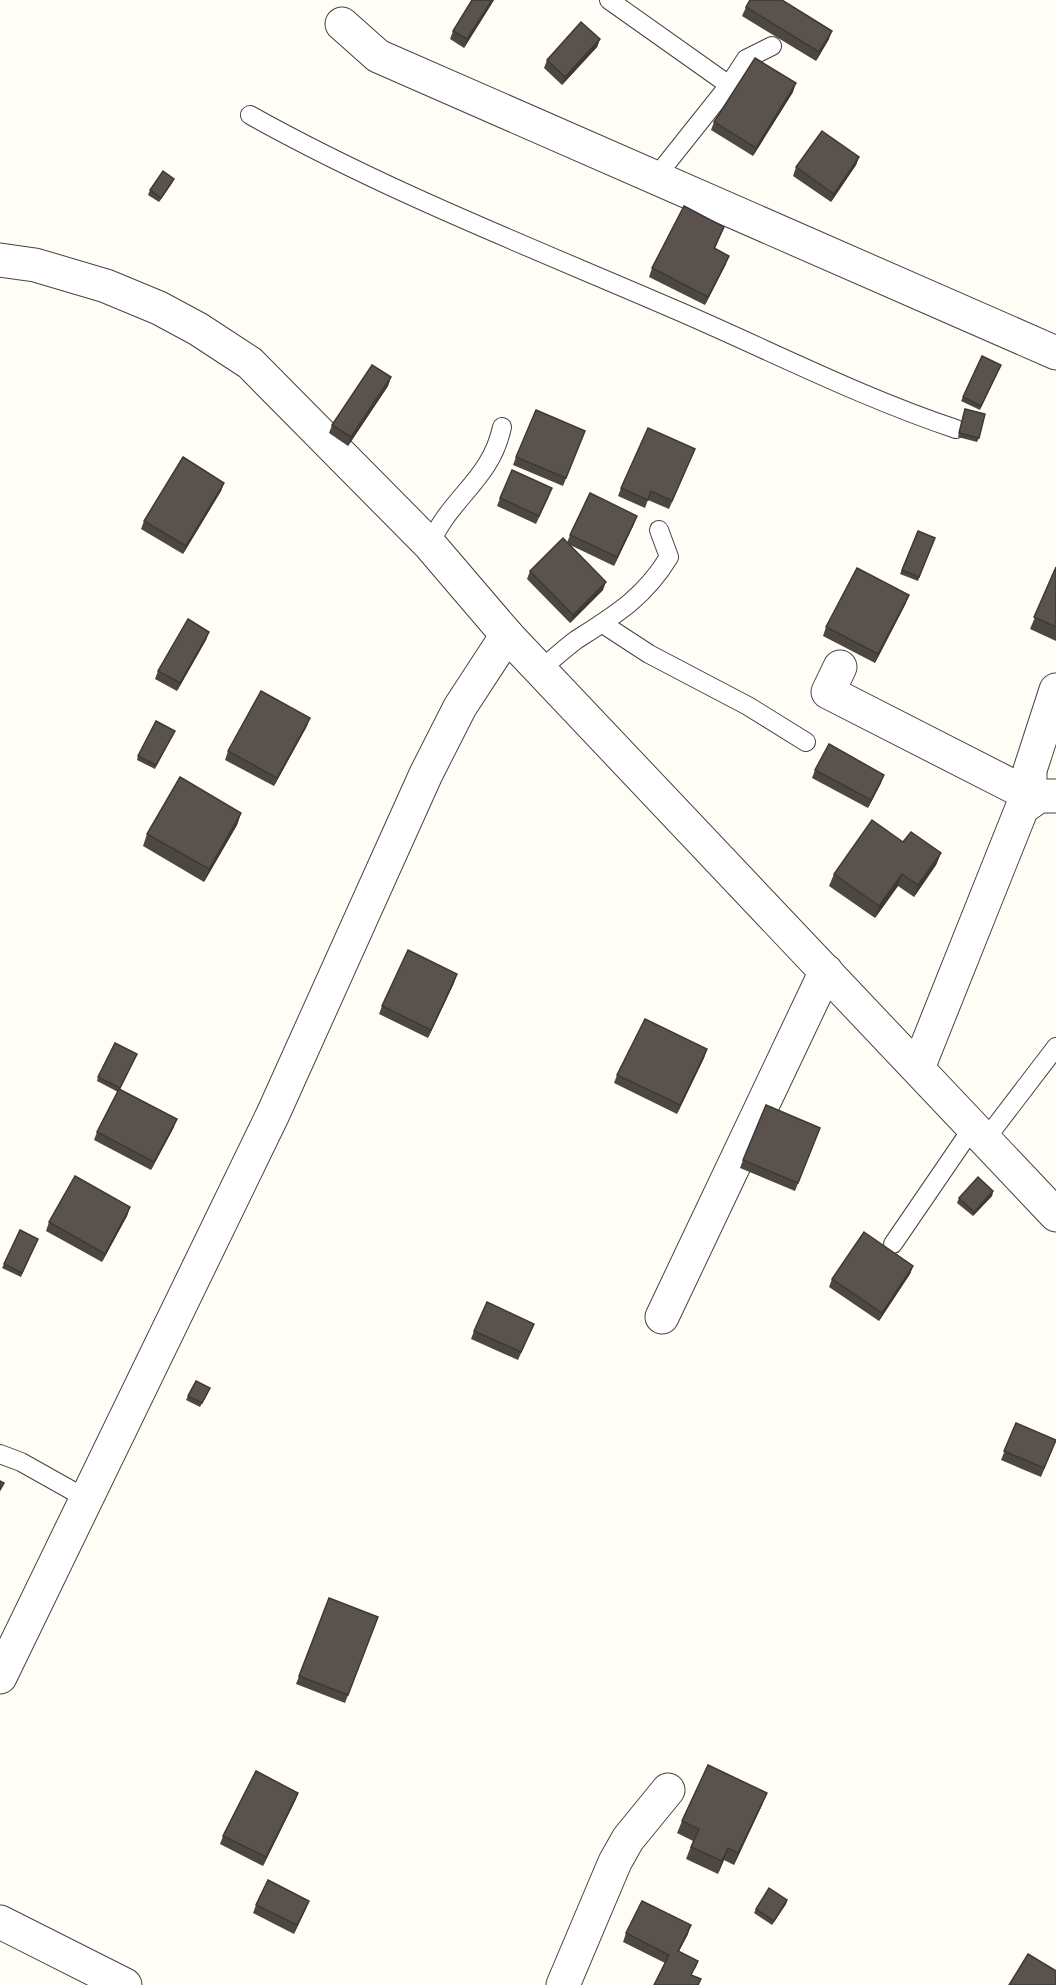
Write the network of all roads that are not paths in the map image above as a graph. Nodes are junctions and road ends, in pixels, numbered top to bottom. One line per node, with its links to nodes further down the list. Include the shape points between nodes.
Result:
1 (609, 0): 4 (lane)
2 (342, 24): 6 (street, via 378,56)
3 (772, 46): 4 (lane, via 746,59)
4 (729, 85): 6 (lane)
5 (250, 115): 10 (lane, via 294,140 487,230 906,413)
6 (655, 178): 8 (street)
7 (0, 261): 12 (street, via 35,265 106,286 198,329 249,363)
8 (1056, 353)
9 (502, 427): 12 (lane, via 490,463 438,526)
10 (956, 429)
11 (658, 530): 13 (lane, via 669,557 637,598)
12 (430, 545): 14 (street)
13 (603, 624): 16 (lane); 18 (lane)
14 (507, 635): 16 (street); 28 (street, via 460,707 426,774 273,1114)
15 (840, 667): 19 (street, via 828,692)
16 (540, 670): 20 (street)
17 (1056, 690): 19 (street, via 1030,770)
18 (806, 742)
19 (1043, 799): 22 (street, via 1022,808)
20 (826, 971): 22 (street); 26 (street)
21 (1056, 1047): 23 (lane)
22 (918, 1068): 23 (street)
23 (979, 1134): 24 (street); 25 (lane)
24 (1056, 1215)
25 (893, 1244)
26 (662, 1317)
27 (0, 1454): 28 (lane)
28 (87, 1499): 29 (street)
29 (0, 1677)
30 (668, 1790): 33 (street, via 628,1839 615,1862)
31 (0, 1922): 32 (street)
32 (125, 1985)
33 (563, 1985)

